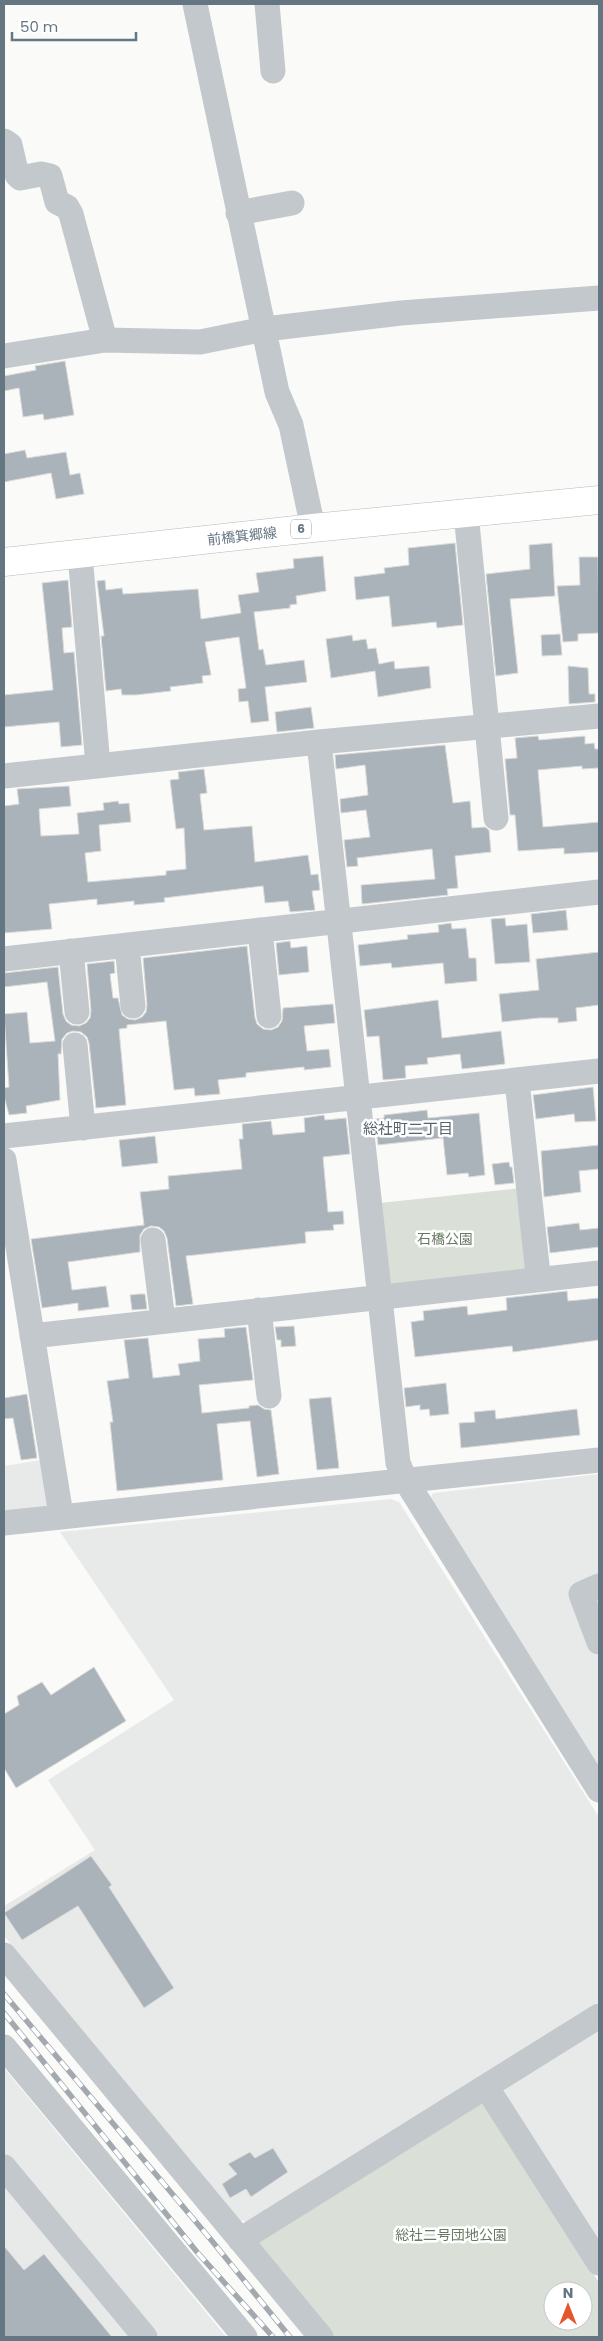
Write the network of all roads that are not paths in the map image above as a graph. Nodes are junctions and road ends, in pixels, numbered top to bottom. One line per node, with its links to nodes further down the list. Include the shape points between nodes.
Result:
1 (195, 4): 6 (street)
2 (266, 4): 3 (street)
3 (273, 71)
4 (4, 140): 9 (street, via 10,146 16,175 20,178 50,176 57,202 70,214)
5 (292, 203): 6 (street)
6 (238, 213): 8 (street)
7 (599, 298): 8 (street, via 401,313)
8 (265, 329): 9 (street, via 200,342); 13 (street, via 277,392 291,425)
9 (105, 340): 10 (street)
10 (4, 356)
11 (599, 500): 12 (main road, 前橋箕郷線 / 6)
12 (466, 512): 13 (main road, 前橋箕郷線 / 6); 17 (street)
13 (313, 528): 14 (main road, 前橋箕郷線 / 6)
14 (80, 554): 15 (main road, 前橋箕郷線 / 6); 19 (street)
15 (4, 562)
16 (599, 716): 17 (street)
17 (487, 727): 18 (street); 21 (street)
18 (320, 742): 19 (street); 23 (street)
19 (98, 766): 20 (street)
20 (4, 776)
21 (496, 818)
22 (599, 892): 23 (street)
23 (338, 922): 24 (street); 34 (street)
24 (260, 930): 25 (street); 30 (street)
25 (126, 945): 26 (street); 28 (street)
26 (70, 951): 27 (street); 29 (street)
27 (4, 959)
28 (133, 1006)
29 (77, 1012)
30 (269, 1016)
31 (75, 1045): 35 (street)
32 (599, 1072): 33 (street)
33 (517, 1081): 34 (street); 40 (street)
34 (358, 1096): 35 (street); 41 (street)
35 (83, 1128): 36 (street)
36 (4, 1136)
37 (4, 1160): 44 (street)
38 (154, 1240): 43 (street)
39 (599, 1272): 40 (street)
40 (536, 1280): 41 (street)
41 (378, 1297): 42 (street); 47 (street, via 398,1463)
42 (259, 1310): 43 (street); 45 (street)
43 (163, 1321): 44 (street)
44 (32, 1336): 48 (street)
45 (269, 1396)
46 (599, 1460): 47 (street)
47 (406, 1481): 48 (street); 52 (street)
48 (61, 1515): 49 (street)
49 (4, 1522)
50 (599, 1586): 51 (street, via 580,1594)
51 (599, 1642)
52 (599, 1790)
53 (4, 1955): 58 (street)
54 (599, 2016): 56 (street)
55 (4, 2048): 61 (street)
56 (487, 2088): 58 (street); 59 (street)
57 (4, 2167): 60 (street)
58 (240, 2240): 62 (street)
59 (599, 2263)
60 (145, 2337)
61 (245, 2337)
62 (321, 2337)

